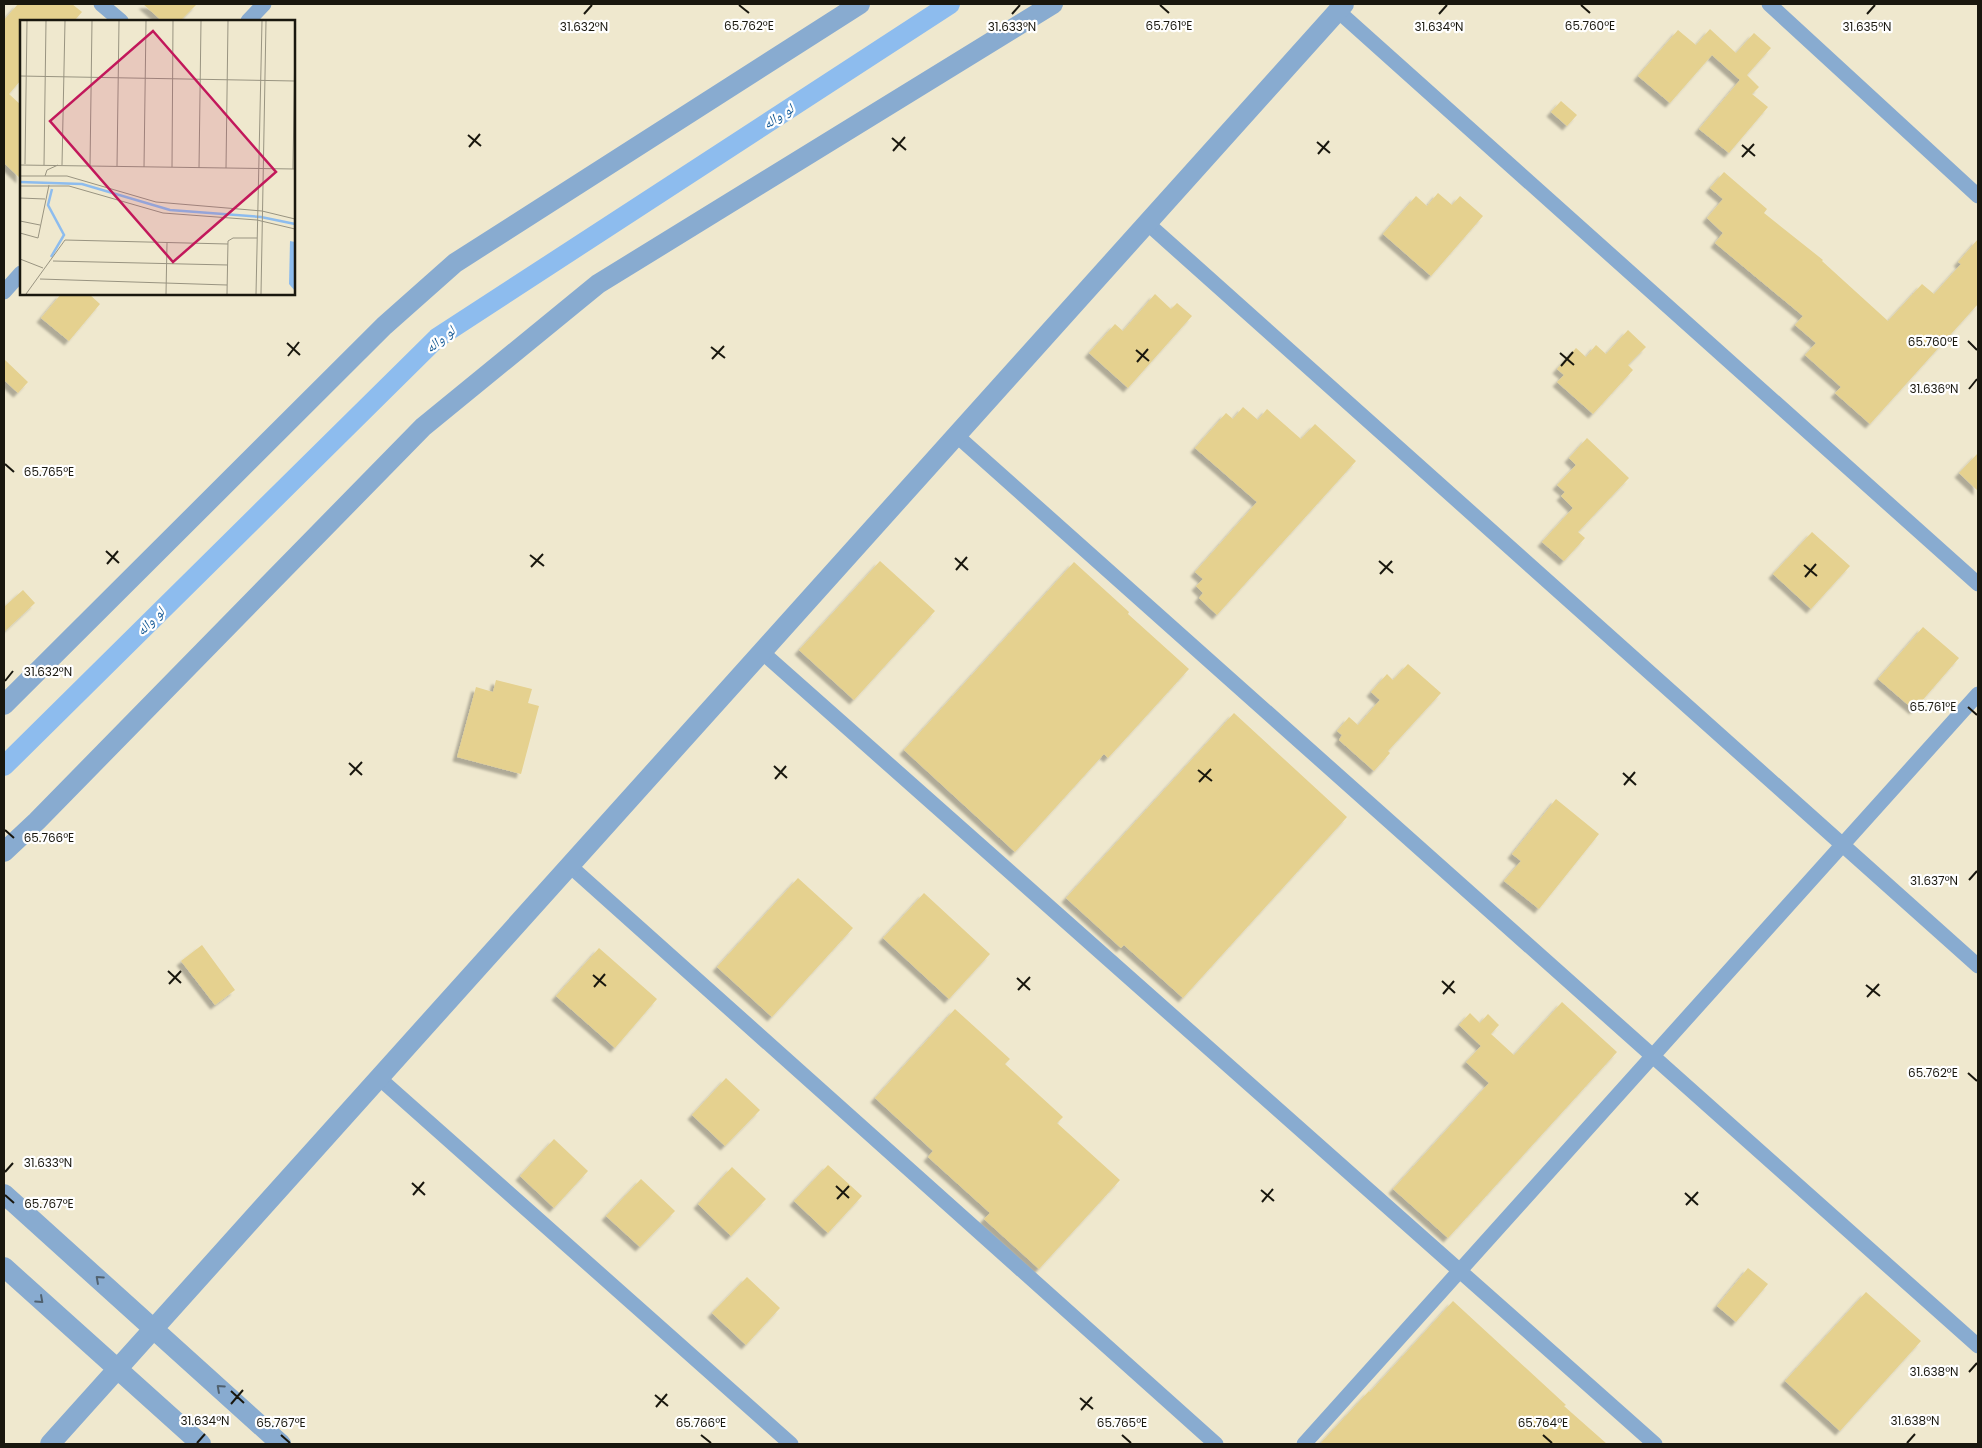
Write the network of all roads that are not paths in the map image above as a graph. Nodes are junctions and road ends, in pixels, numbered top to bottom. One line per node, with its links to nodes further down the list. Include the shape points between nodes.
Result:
1 (101, 4): 7 (street)
2 (264, 4): 8 (street)
3 (860, 4): 17 (street, via 455,262 384,326)
4 (1053, 4): 19 (street, via 598,284 423,427)
5 (1769, 4): 9 (street)
6 (1341, 7): 10 (street); 14 (street)
7 (120, 20)
8 (249, 20)
9 (1978, 196)
10 (1147, 224): 13 (street); 18 (street)
11 (20, 274): 12 (street)
12 (4, 292)
13 (956, 436): 15 (street); 22 (street)
14 (1978, 584)
15 (762, 652): 20 (street); 26 (street)
16 (1978, 694): 18 (street)
17 (4, 705)
18 (1843, 844): 21 (street); 22 (street)
19 (4, 852)
20 (570, 866): 23 (street); 34 (street)
21 (1978, 966)
22 (1653, 1056): 26 (street); 28 (street)
23 (379, 1078): 27 (street); 33 (street)
24 (4, 1194): 27 (street, one-way to 24)
25 (4, 1267): 29 (street, one-way to 29)
26 (1460, 1271): 35 (street); 36 (street)
27 (154, 1328): 29 (street); 32 (street, one-way to 27)
28 (1978, 1346)
29 (118, 1369): 30 (street); 31 (street)
30 (50, 1444)
31 (201, 1444)
32 (281, 1444)
33 (791, 1444)
34 (1216, 1444)
35 (1304, 1444)
36 (1655, 1444)

